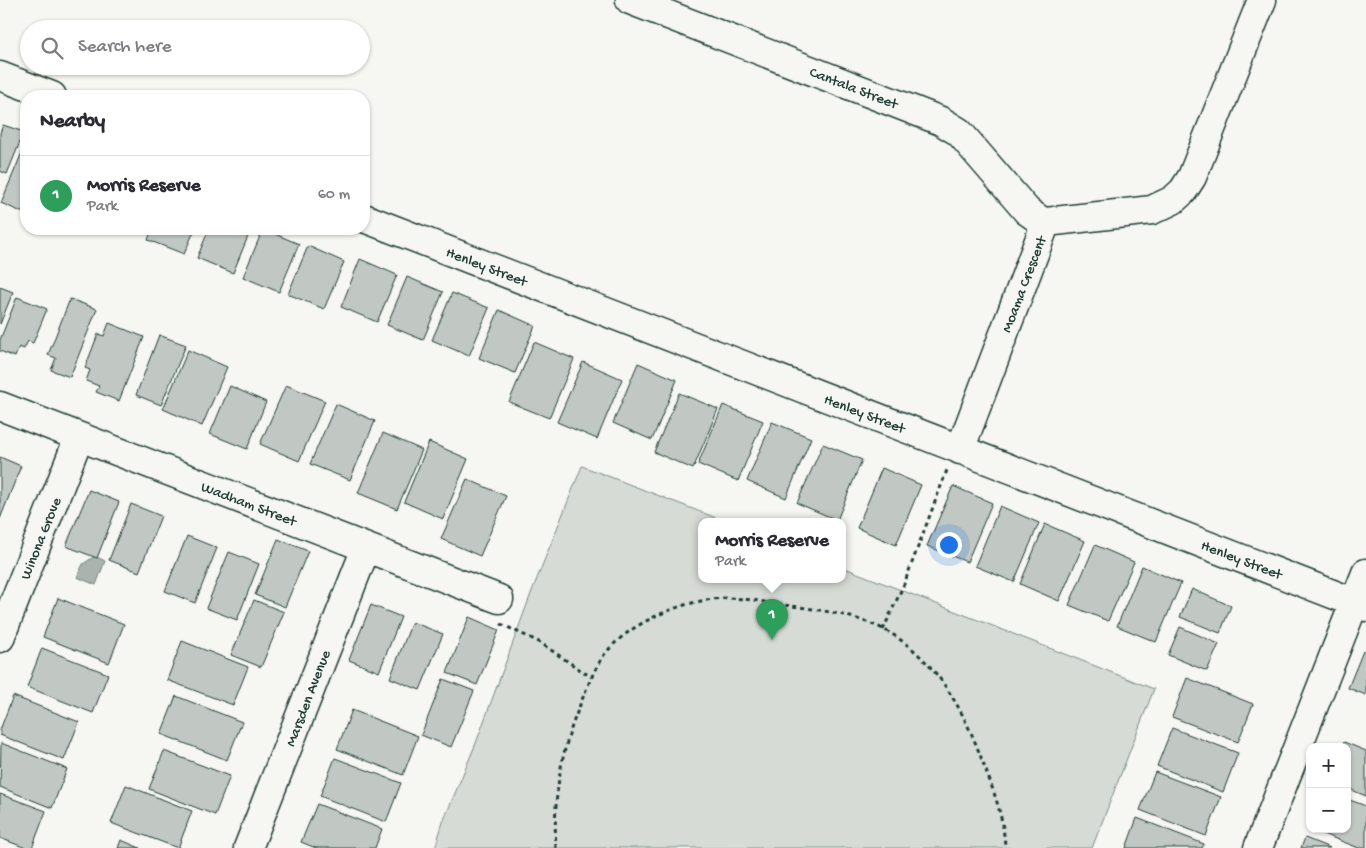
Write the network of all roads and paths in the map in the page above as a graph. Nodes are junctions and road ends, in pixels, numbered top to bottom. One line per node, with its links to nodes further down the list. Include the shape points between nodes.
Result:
1 (630, 0): 6 (street, Cantala Street, via 941,121 966,139 1027,211)
2 (1262, 0): 6 (street, Moama Crescent, via 1192,177 1183,191 1152,210)
3 (0, 76): 4 (street)
4 (36, 90)
5 (370, 220): 9 (street, Henley Street)
6 (1046, 222): 9 (street, Moama Crescent)
7 (0, 406): 8 (street, Wadham Street)
8 (79, 437): 10 (street, Wadham Street); 15 (street, Winona Grove)
9 (953, 460): 12 (street, Henley Street); 14 (path)
10 (366, 548): 13 (street, Wadham Street); 17 (street, Marsden Avenue)
11 (1366, 574): 12 (street)
12 (1360, 605): 20 (street)
13 (499, 611): 16 (path)
14 (883, 630): 16 (path, via 814,609 727,598 709,600 651,618 631,630 603,657); 19 (path, via 917,652 951,693 965,717 997,800 1005,830)
15 (0, 638)
16 (591, 677): 18 (path, via 563,756 554,824)
17 (248, 848)
18 (556, 848)
19 (1005, 848)
20 (1258, 848)

